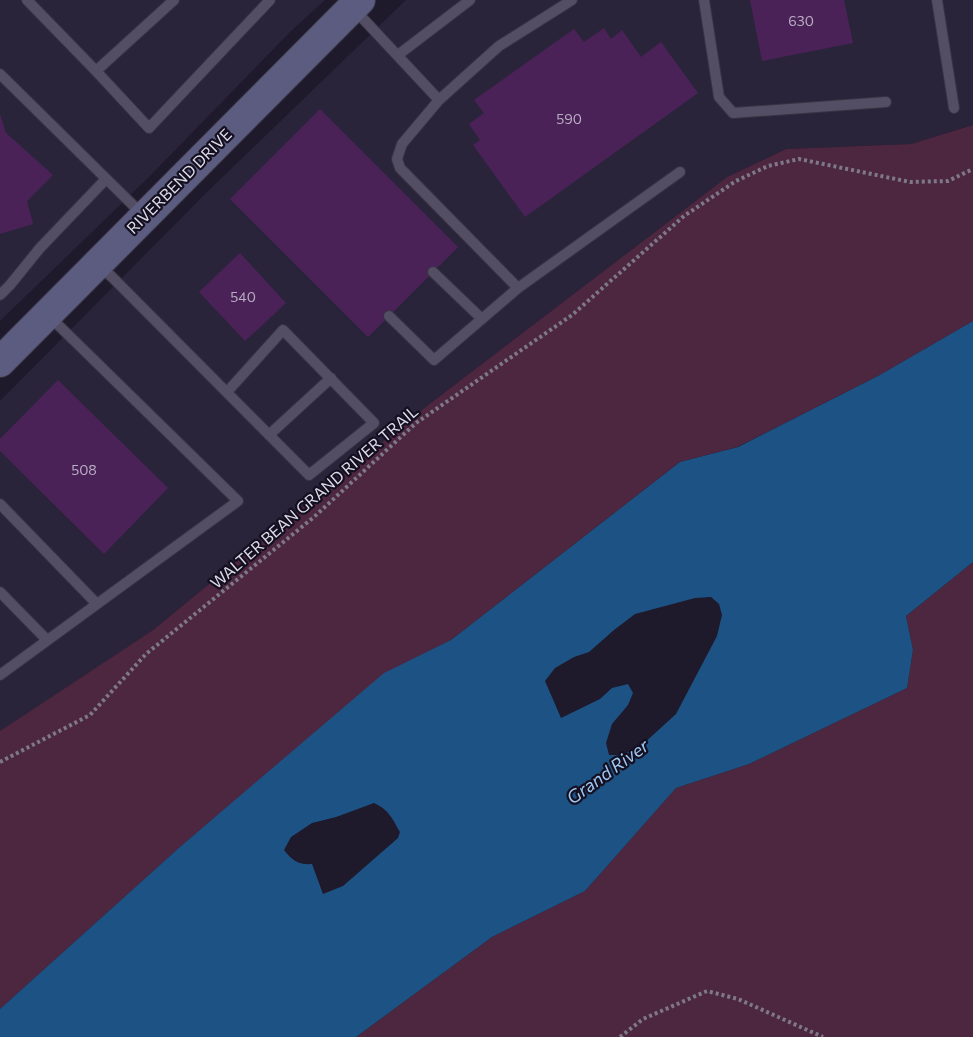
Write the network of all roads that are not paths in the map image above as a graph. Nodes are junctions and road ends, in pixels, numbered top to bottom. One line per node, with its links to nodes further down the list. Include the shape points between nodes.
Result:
1 (27, 0): 10 (lane)
2 (174, 0): 10 (lane)
3 (270, 0): 10 (lane, via 149,128)
4 (470, 0): 9 (lane)
5 (572, 0): 12 (lane, via 500,46)
6 (704, 0): 13 (lane, via 719,97 733,113)
7 (937, 0): 14 (lane)
8 (352, 2): 9 (lane); 17 (street, RIVERBEND DRIVE)
9 (398, 55): 12 (lane)
10 (96, 71)
11 (0, 74): 16 (lane)
12 (439, 100): 20 (lane, via 402,144 397,159 400,168)
13 (886, 102)
14 (954, 108)
15 (680, 172): 20 (lane)
16 (106, 179): 17 (lane); 21 (lane)
17 (144, 217): 18 (street, RIVERBEND DRIVE)
18 (98, 263): 22 (street, RIVERBEND DRIVE); 27 (lane)
19 (433, 272): 24 (lane)
20 (518, 288): 24 (lane)
21 (0, 295)
22 (47, 315): 25 (street, RIVERBEND DRIVE); 31 (lane, via 238,501)
23 (389, 316): 24 (lane, via 434,360)
24 (482, 319)
25 (0, 362)
26 (331, 378): 27 (lane, via 283,330); 28 (lane); 28 (lane, via 374,423 309,475)
27 (227, 392): 28 (lane)
28 (269, 435)
29 (0, 504): 31 (lane)
30 (0, 592): 32 (lane)
31 (97, 604): 32 (lane)
32 (48, 640): 33 (lane)
33 (0, 675)

